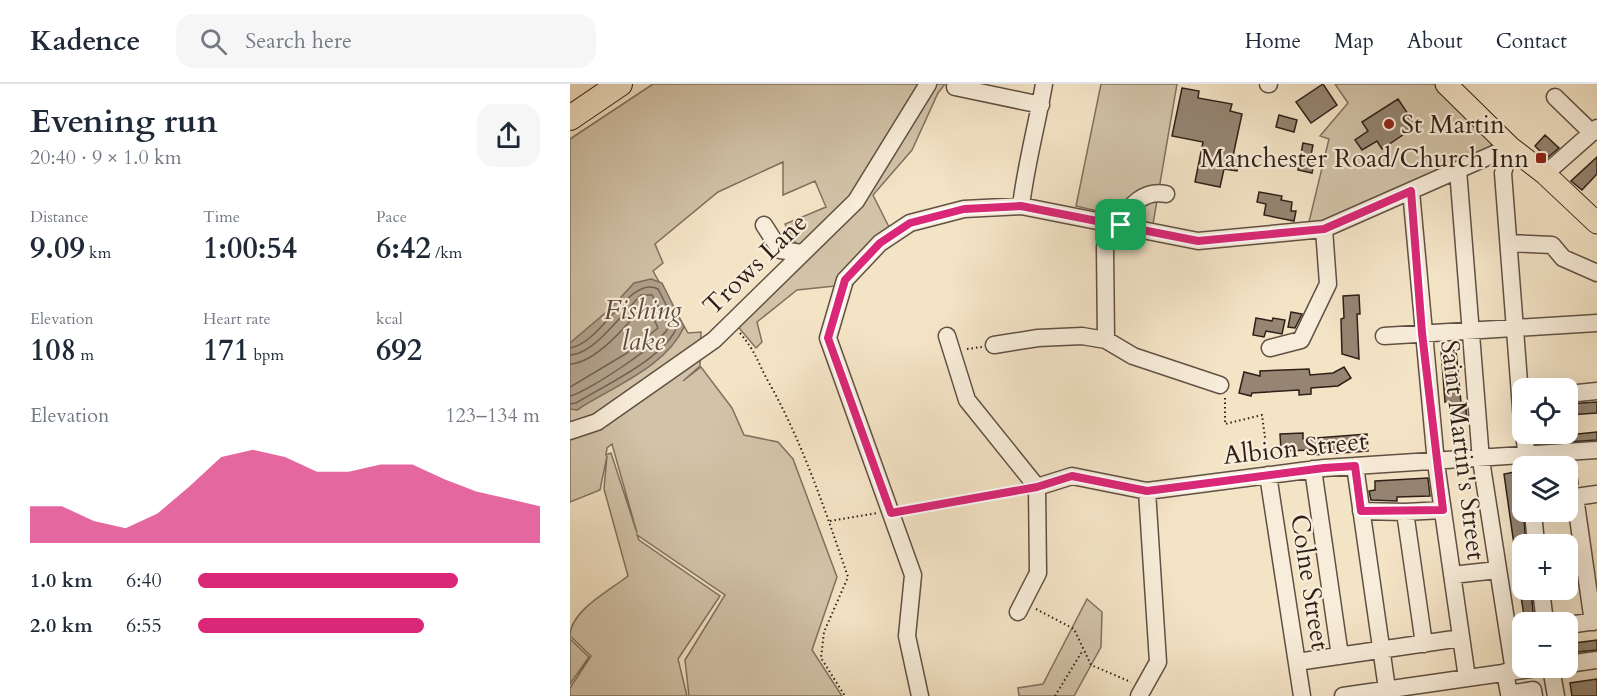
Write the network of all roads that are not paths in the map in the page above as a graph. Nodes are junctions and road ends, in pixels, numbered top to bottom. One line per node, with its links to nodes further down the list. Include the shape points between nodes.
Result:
1 (620, 84): 8 (highway)
2 (928, 84): 21 (street, Trows Lane, via 856,201)
3 (1044, 84): 7 (street)
4 (1446, 84): 10 (main road)
5 (955, 87): 7 (street)
6 (1555, 97): 9 (street)
7 (1041, 105): 15 (street, via 1026,163)
8 (570, 118)
9 (1594, 130): 12 (street)
10 (1510, 147): 11 (street); 12 (main road); 20 (street, via 1503,173)
11 (1458, 170): 13 (street); 25 (street)
12 (1545, 174): 16 (main road)
13 (1411, 191): 19 (street); 26 (street, Saint Martin's Street)
14 (1167, 194): 17 (street, via 1158,192 1142,198)
15 (1021, 206): 17 (street); 69 (street, via 964,209 910,223 880,243 845,280 828,338 913,575 908,636)
16 (1597, 223)
17 (1114, 224): 19 (street, via 1198,241); 28 (street, via 1105,248)
18 (764, 225): 21 (street, via 780,250)
19 (1324, 229): 31 (street, via 1328,284 1301,340)
20 (1509, 243): 22 (street, via 1552,245 1563,258); 24 (street)
21 (802, 253): 36 (street, Trows Lane, via 714,340 597,422)
22 (1597, 273)
23 (1597, 323): 24 (street)
24 (1516, 329): 25 (street); 32 (street)
25 (1472, 331): 26 (street); 39 (street)
26 (1422, 333): 27 (street); 41 (street, Saint Martin's Street)
27 (1384, 336)
28 (1106, 340): 30 (street, via 1060,337); 33 (street, via 1133,356)
29 (950, 344): 45 (street, via 967,400)
30 (994, 345)
31 (1270, 348)
32 (1520, 378)
33 (1220, 385)
34 (1597, 391): 35 (street)
35 (1578, 393)
36 (570, 431)
37 (1597, 450): 38 (street, Albion Street)
38 (1559, 456)
39 (1481, 460): 40 (street, Albion Street); 41 (street, Albion Street); 51 (street)
40 (1512, 461)
41 (1436, 463): 42 (street, Albion Street); 48 (street, Saint Martin's Street)
42 (1355, 466): 43 (street, Albion Street); 49 (street)
43 (1313, 469): 44 (street, Albion Street); 59 (street)
44 (1269, 475): 46 (street, Albion Street); 61 (street, Colne Street)
45 (1037, 487): 46 (street, Albion Street, via 1072,476); 53 (street, via 1038,573)
46 (1147, 491): 67 (street, via 1158,662)
47 (1597, 494): 54 (street, via 1575,497)
48 (1443, 510): 50 (street); 52 (street, Saint Martin's Street)
49 (1361, 511): 50 (street); 58 (street)
50 (1405, 512): 57 (street)
51 (1498, 570): 52 (street); 63 (street)
52 (1452, 575): 56 (street, Saint Martin's Street)
53 (1021, 607)
54 (1595, 621): 55 (street)
55 (1578, 624)
56 (1461, 638): 57 (street); 65 (street, Saint Martin's Street)
57 (1424, 644): 58 (street)
58 (1381, 650): 59 (street); 68 (street)
59 (1340, 656): 61 (street)
60 (1597, 660): 62 (street)
61 (1297, 662): 70 (street, Colne Street)
62 (1578, 663)
63 (1509, 672): 64 (street); 65 (street); 72 (street, via 1509,694 1533,690)
64 (1512, 672)
65 (1467, 678): 68 (street)
66 (1553, 678): 73 (street)
67 (1142, 692)
68 (1388, 693): 71 (street)
69 (920, 696)
70 (1302, 696)
71 (1343, 696)
72 (1534, 696)
73 (1556, 696)

